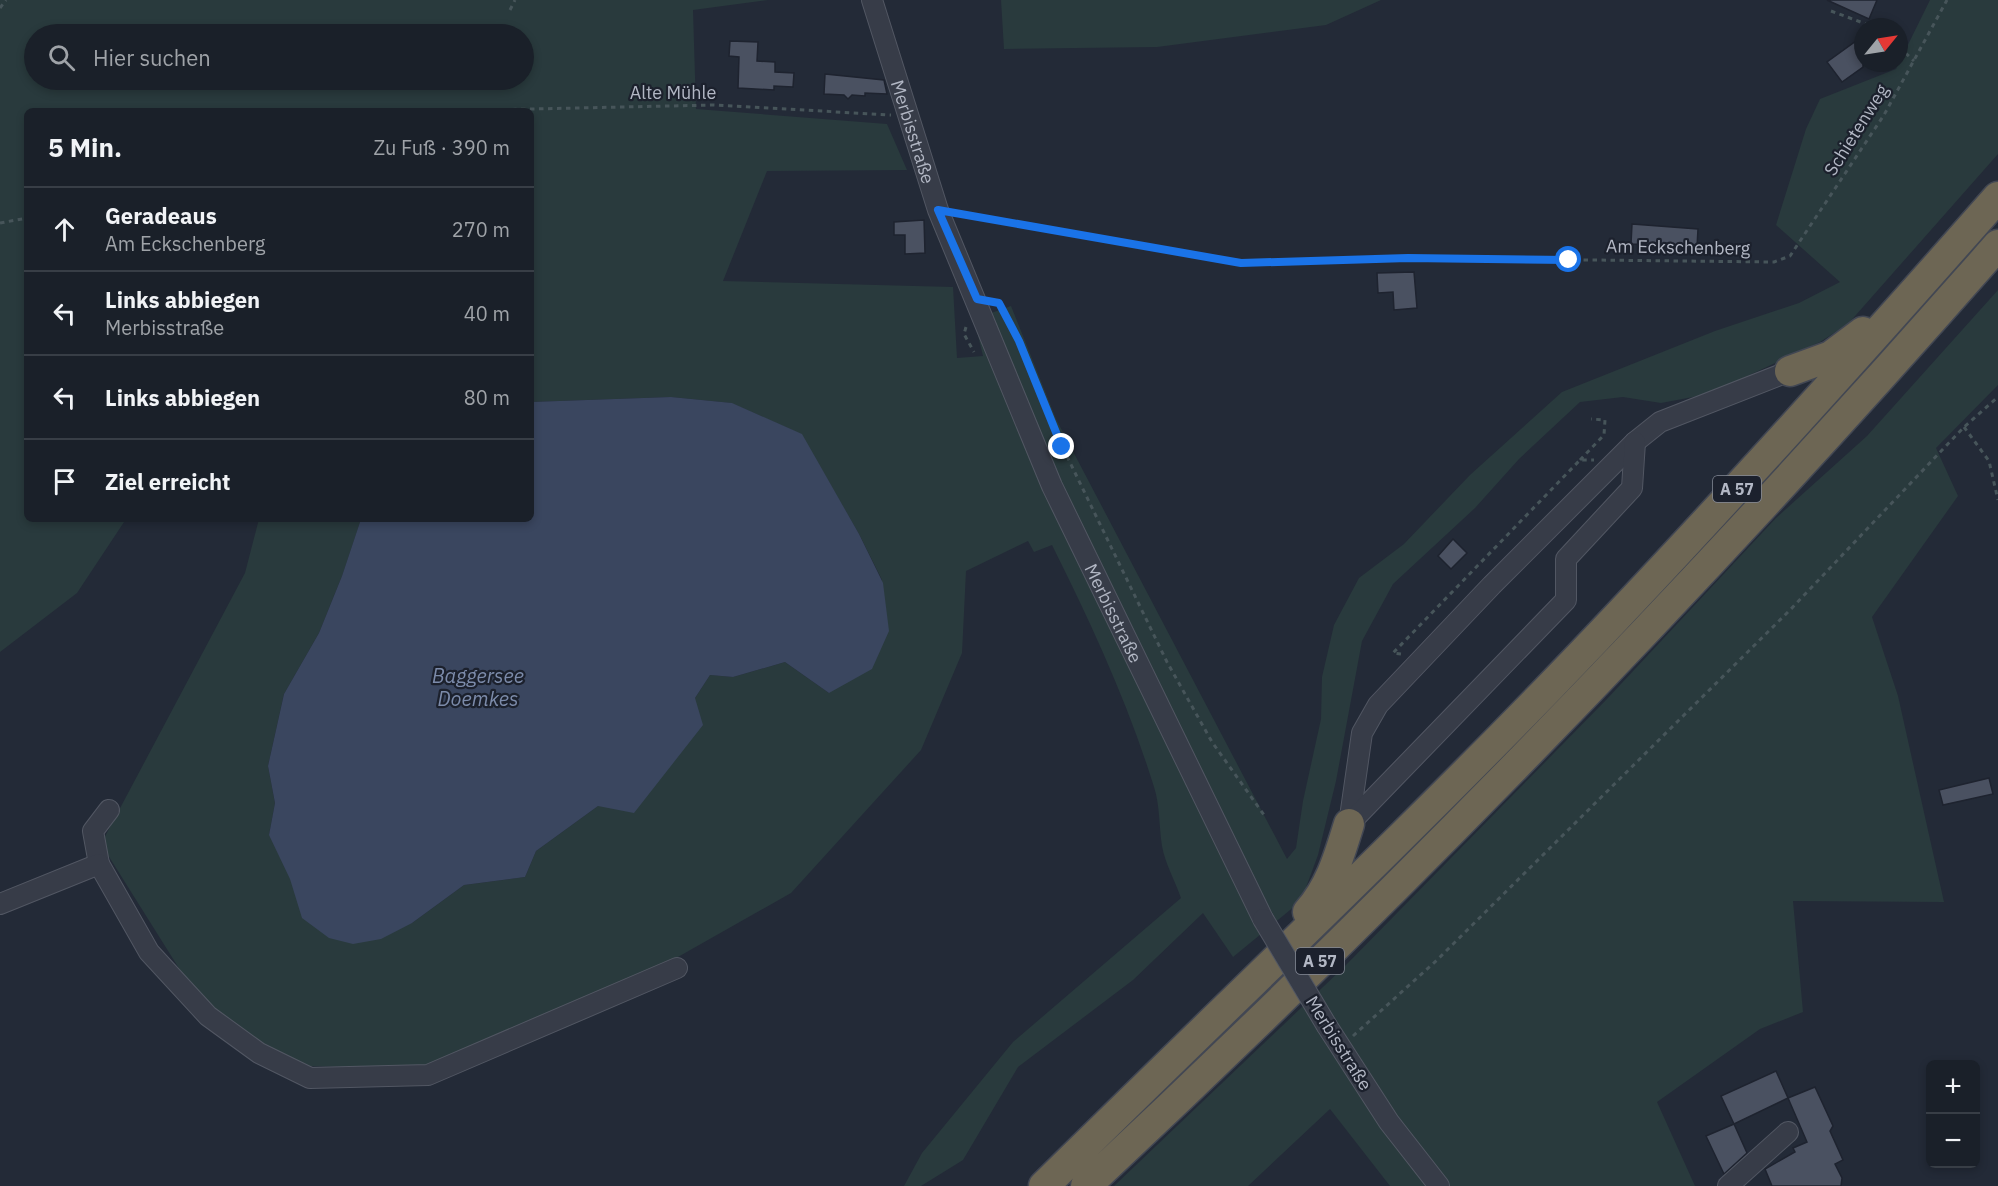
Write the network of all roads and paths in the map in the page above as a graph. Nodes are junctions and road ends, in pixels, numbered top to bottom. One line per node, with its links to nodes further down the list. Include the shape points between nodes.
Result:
1 (6, 0): 5 (path)
2 (515, 0): 6 (path)
3 (872, 0): 12 (street, Merbisstraße)
4 (1947, 0): 10 (path, Schietenweg)
5 (0, 8)
6 (510, 10)
7 (1831, 11): 8 (path)
8 (1854, 20)
9 (1908, 55): 10 (path)
10 (1914, 61): 18 (path, Schietenweg, via 1884,115 1790,256)
11 (534, 109): 12 (path, Alte Mühle, via 714,105)
12 (906, 116): 14 (street, Merbisstraße)
13 (1998, 198): 19 (highway, A 57)
14 (938, 210): 18 (path, Am Eckschenberg, via 1241,263 1408,258); 20 (street, Merbisstraße)
15 (24, 219): 16 (path)
16 (0, 223)
17 (1998, 245): 41 (highway, A 57, via 1794,471 1548,731 1370,913)
18 (1774, 262)
19 (1922, 284): 22 (highway, via 1831,356); 37 (highway, A 57, via 1729,498 1548,689)
20 (977, 299): 21 (path, via 964,334); 32 (path, via 999,303 1019,341 1062,447 1167,662 1212,742); 38 (street, Merbisstraße, bridge, via 1053,486 1263,919)
21 (974, 352)
22 (1790, 371): 26 (street, via 1660,422)
23 (1998, 397): 25 (path)
24 (1591, 419): 27 (path, via 1605,420 1604,435)
25 (1964, 427): 29 (path, via 1986,456); 38 (path, via 1791,609 1437,960)
26 (1635, 442): 28 (street); 33 (street, via 1632,488 1566,559 1566,600)
27 (1580, 460): 28 (path); 30 (path, via 1394,653)
28 (1616, 460): 30 (street)
29 (1998, 500)
30 (1424, 657): 33 (street, via 1378,705 1362,733)
31 (109, 810): 34 (street, via 93,831)
32 (1264, 815)
33 (1349, 824): 37 (highway, via 1334,871 1320,898)
34 (99, 864): 35 (street); 36 (street, via 148,952 208,1016 259,1053 310,1078 428,1075)
35 (0, 904)
36 (676, 968)
37 (1213, 1020): 40 (highway, A 57)
38 (1340, 1047): 42 (street, Merbisstraße, via 1389,1122)
39 (1788, 1132): 43 (street)
40 (1044, 1186)
41 (1086, 1186)
42 (1439, 1186)
43 (1728, 1186)

